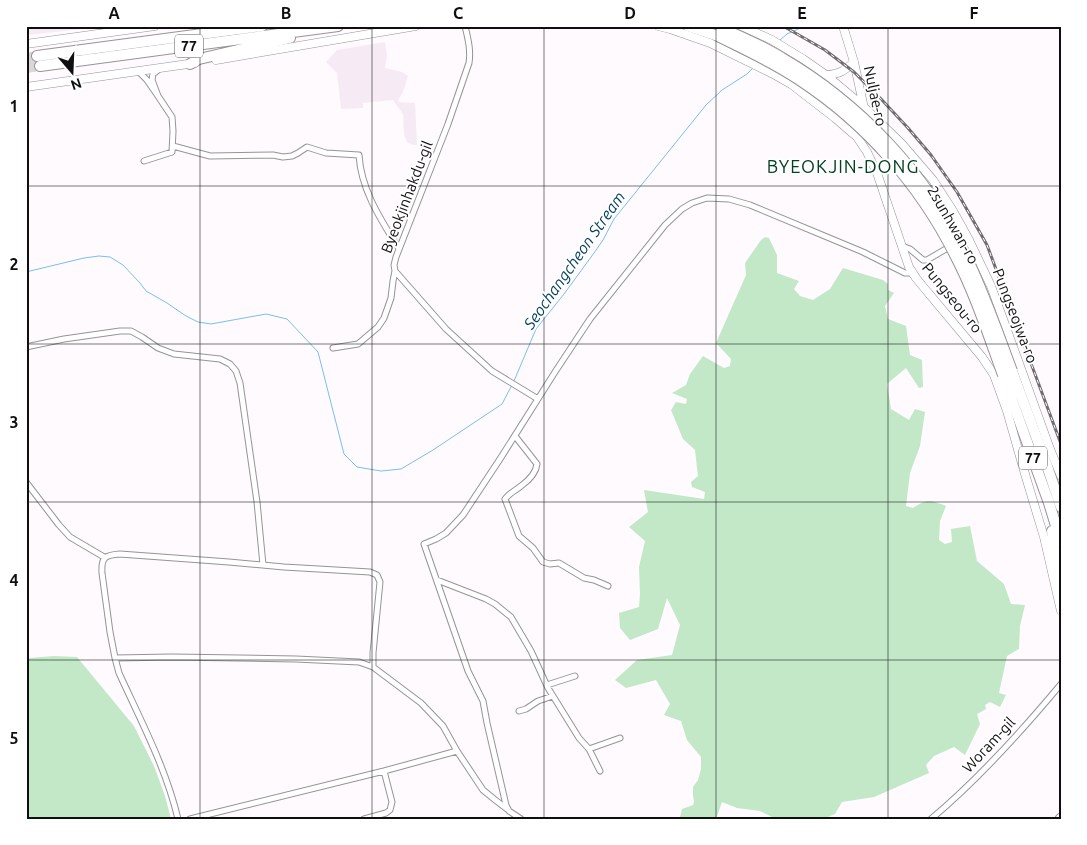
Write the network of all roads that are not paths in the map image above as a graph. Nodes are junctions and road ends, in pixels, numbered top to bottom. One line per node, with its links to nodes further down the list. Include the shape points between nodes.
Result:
1 (155, 26): 12 (street)
2 (262, 26): 3 (highway, 77, via 38,61)
3 (338, 26)
4 (342, 26): 14 (highway)
5 (416, 26): 14 (street)
6 (465, 26): 30 (street, Byeokjinhakdu-gil, via 469,63)
7 (658, 26): 21 (street, Pungseou-ro, via 710,43 775,75)
8 (688, 26): 11 (highway, 2sunhwan-ro / 77)
9 (741, 26): 17 (street, Pungseojwa-ro, via 772,40)
10 (843, 26): 13 (street, Nuljae-ro)
11 (719, 30): 35 (highway, 2sunhwan-ro / 77, bridge, via 818,92 861,128 892,160 926,205 955,254)
12 (26, 44)
13 (854, 62): 17 (street, via 838,74); 22 (street, Nuljae-ro)
14 (190, 64): 15 (street)
15 (163, 68): 16 (street); 20 (street, via 152,77)
16 (138, 71): 19 (street); 20 (street)
17 (826, 75): 18 (street, Pungseojwa-ro)
18 (835, 82): 21 (street, via 838,92 830,98 820,102); 22 (street, Pungseojwa-ro)
19 (26, 87)
20 (158, 96): 25 (street, via 172,117)
21 (808, 97): 24 (street, Pungseou-ro)
22 (863, 106): 23 (street, Nuljae-ro); 28 (street, Pungseojwa-ro, via 933,180)
23 (867, 126): 24 (street, via 860,132); 27 (street, Nuljae-ro)
24 (845, 127): 27 (street, Pungseou-ro, via 867,152)
25 (172, 146): 26 (street, via 172,152); 30 (street, via 210,156 283,157 298,154 307,147 326,153 359,155 369,197)
26 (144, 161)
27 (877, 173): 29 (street, Pungseou-ro)
28 (967, 237): 29 (street, via 927,260); 38 (street, Pungseojwa-ro, via 991,286)
29 (902, 246): 32 (street, Pungseou-ro)
30 (400, 249): 31 (street, Byeokjinhakdu-gil)
31 (395, 271): 34 (street, Byeokjinhakdu-gil, via 391,298 378,327 358,344); 36 (street, via 446,329 492,371)
32 (913, 273): 36 (street, via 905,273 750,205 723,198 701,200 682,209 665,225 590,319); 48 (street, Pungseou-ro, via 994,375 1044,537)
33 (26, 347): 44 (street, via 131,331 174,354 220,359 230,364 240,383)
34 (333, 348)
35 (1008, 373): 40 (highway, 2sunhwan-ro / 77); 41 (highway, 2sunhwan-ro / 77)
36 (538, 399): 37 (street)
37 (515, 436): 45 (street, via 463,515 446,533 424,544); 47 (street, via 537,464 536,470 522,486 505,499 519,536 543,562 559,563 588,580)
38 (1061, 476)
39 (26, 482): 43 (street, via 70,537)
40 (1049, 503): 42 (highway, 2sunhwan-ro / 77); 46 (highway)
41 (1061, 507)
42 (1061, 542)
43 (104, 557): 44 (street, via 120,554); 49 (street, via 102,573)
44 (263, 565): 50 (street, via 377,575 380,594)
45 (437, 580): 53 (street, via 486,599 511,617); 61 (street, via 468,671 483,701)
46 (1061, 581)
47 (608, 586)
48 (1061, 611)
49 (115, 658): 50 (street, via 296,658 359,662); 62 (street, via 165,776)
50 (373, 667): 58 (street, via 421,703 442,726)
51 (575, 676): 53 (street)
52 (1061, 684): 66 (street, Woram-gil, via 981,774)
53 (547, 685): 54 (street)
54 (553, 696): 55 (street); 57 (street)
55 (519, 711)
56 (620, 738): 57 (street)
57 (589, 749): 60 (street)
58 (457, 751): 59 (street); 61 (street, via 483,790)
59 (384, 770): 63 (street); 64 (street, via 392,802 390,810)
60 (600, 770)
61 (509, 810): 65 (street)
62 (178, 819)
63 (190, 819)
64 (364, 819)
65 (521, 819)
66 (931, 819)

